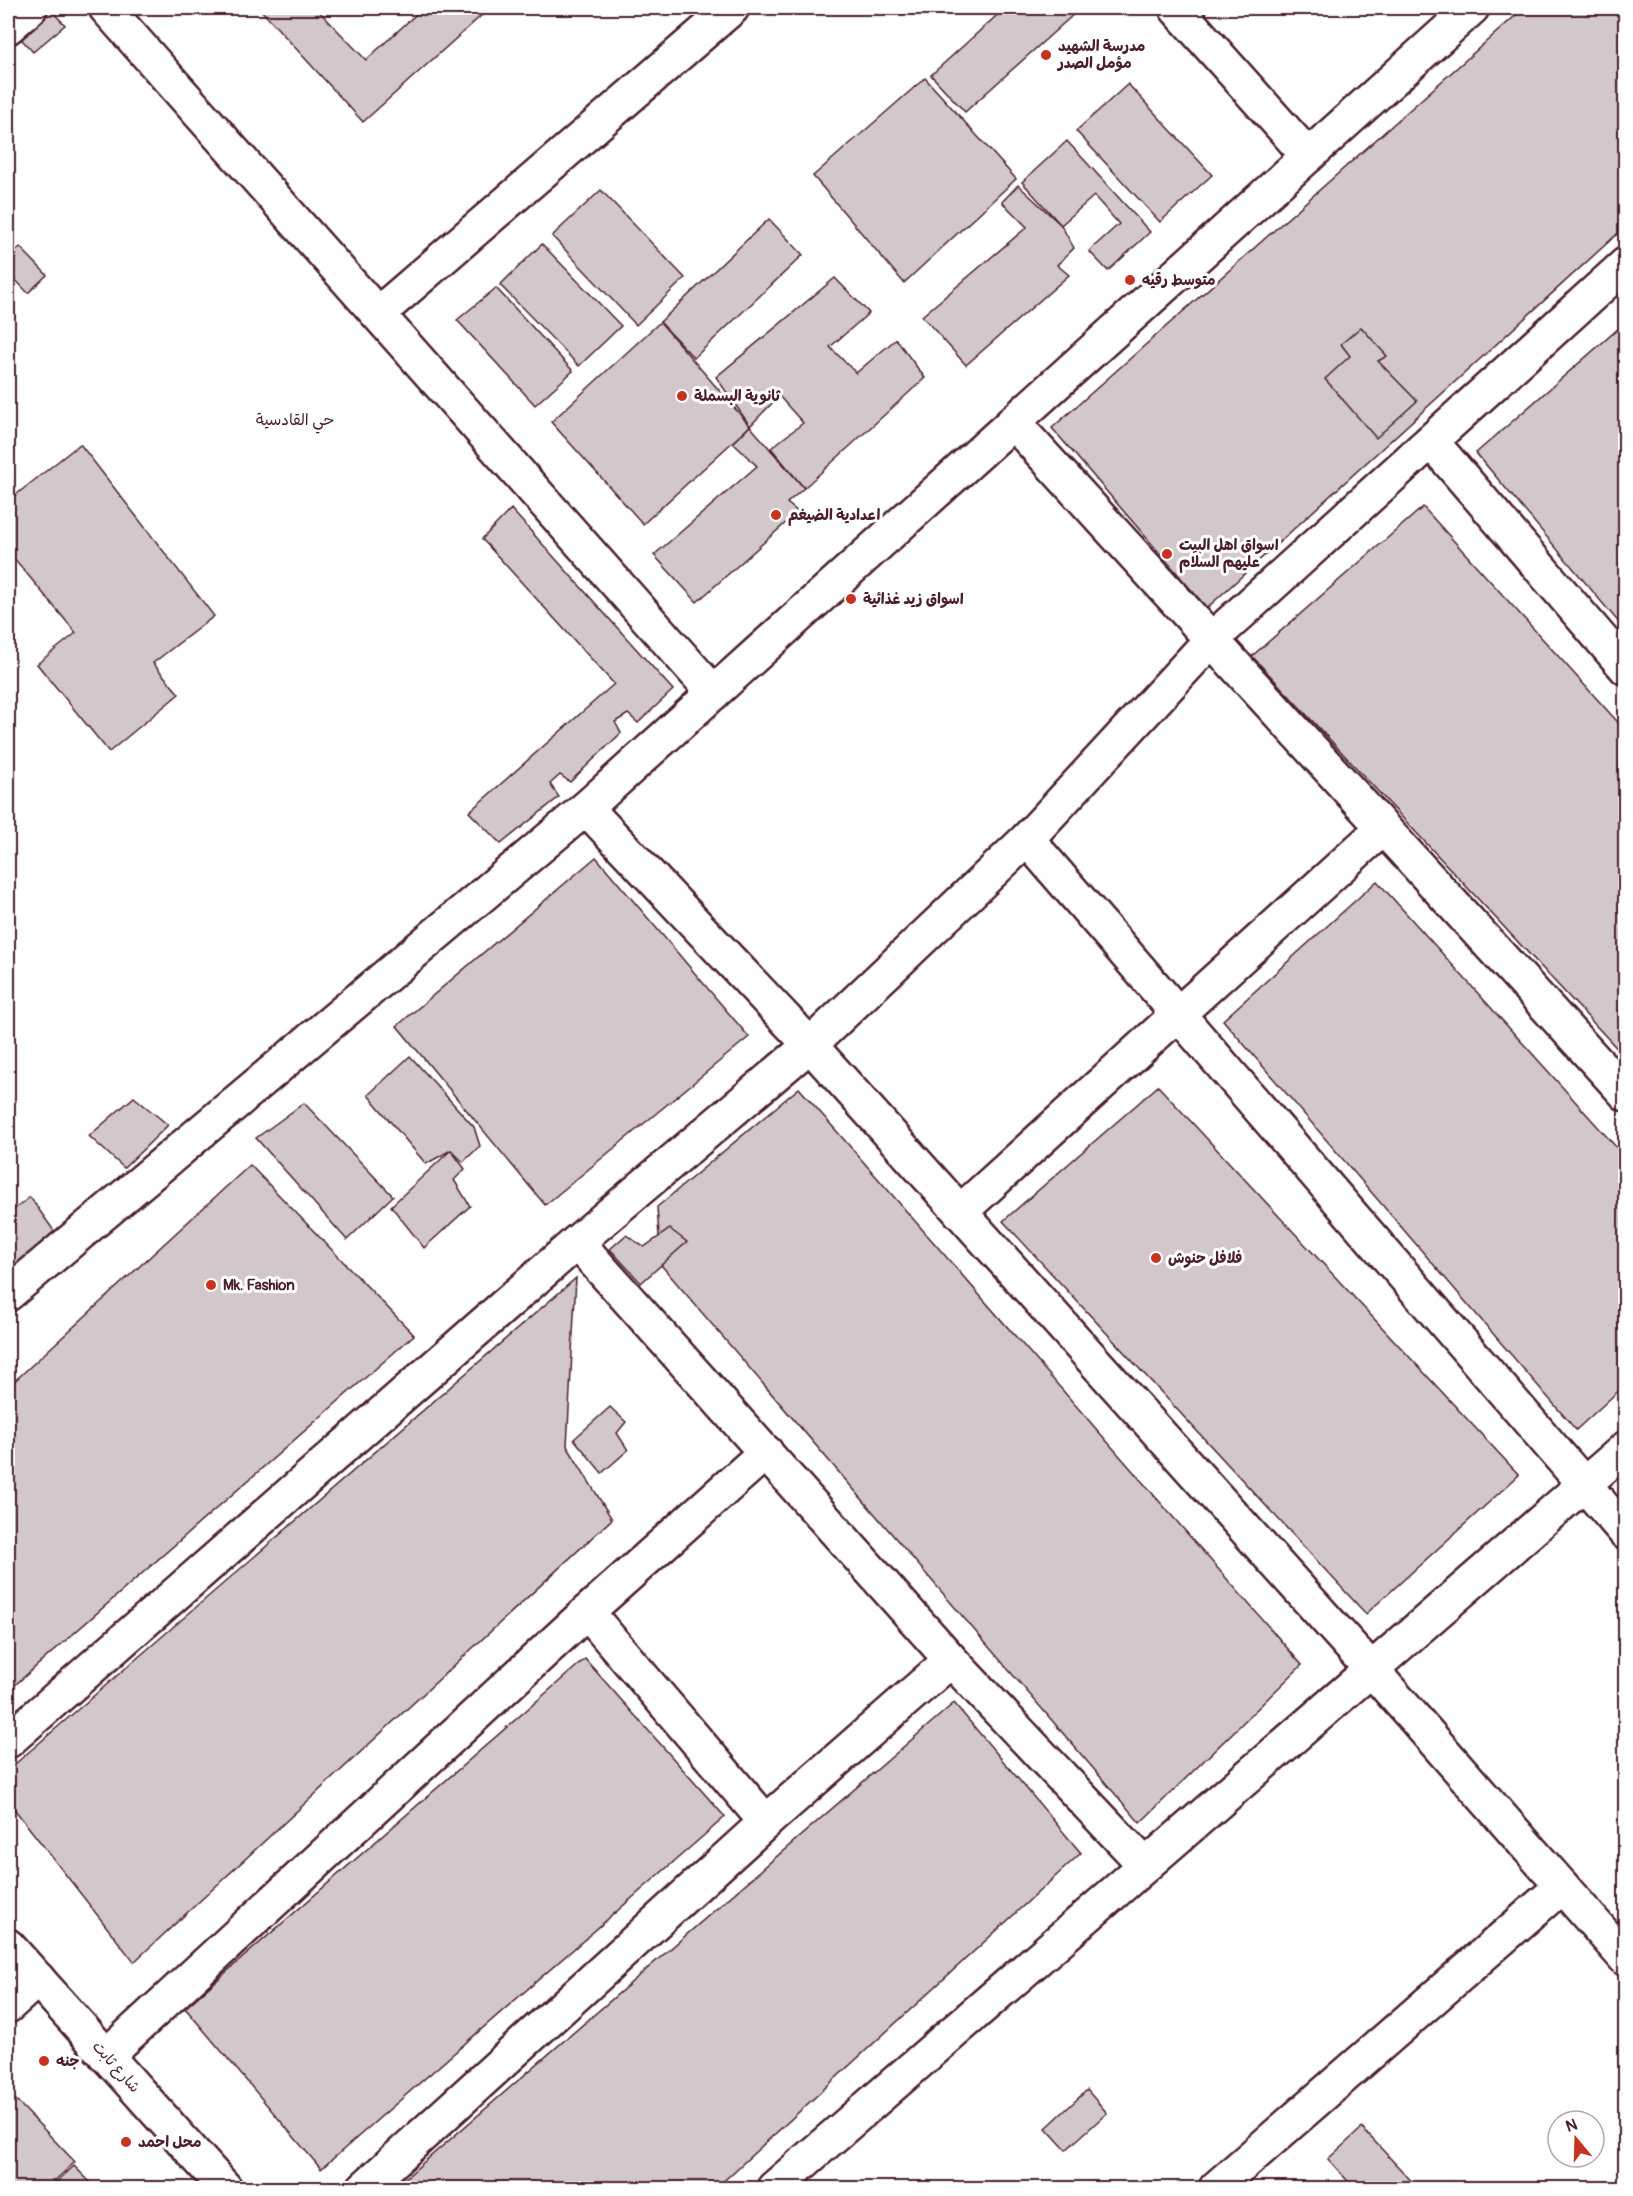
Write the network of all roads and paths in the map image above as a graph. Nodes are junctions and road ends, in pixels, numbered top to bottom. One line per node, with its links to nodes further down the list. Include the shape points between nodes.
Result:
1 (30, 8): 6 (street)
2 (106, 8): 9 (street)
3 (732, 8): 9 (street)
4 (1176, 8): 7 (street)
5 (1472, 8): 7 (street)
6 (8, 27)
7 (1308, 156): 10 (street)
8 (1626, 264): 11 (street)
9 (379, 313): 14 (street)
10 (1013, 422): 12 (street); 14 (street)
11 (1431, 441): 12 (street); 13 (street)
12 (1211, 640): 16 (street); 17 (street)
13 (1626, 668)
14 (713, 692): 15 (street)
15 (586, 808): 19 (street); 23 (street)
16 (1383, 828): 18 (street); 20 (street)
17 (1027, 839): 18 (street); 19 (street)
18 (1178, 1015): 21 (street); 26 (street)
19 (810, 1045): 21 (street); 22 (street)
20 (1626, 1094)
21 (960, 1212): 30 (street)
22 (577, 1242): 25 (street); 31 (street)
23 (8, 1294)
24 (1626, 1448): 26 (street)
25 (766, 1452): 28 (street); 29 (street)
26 (1582, 1485): 27 (street); 30 (street)
27 (1626, 1533)
28 (587, 1612): 32 (street); 39 (street)
29 (951, 1660): 32 (street); 33 (street)
30 (1371, 1669): 33 (street); 34 (street)
31 (8, 1741)
32 (766, 1822): 41 (street)
33 (1145, 1865): 42 (street)
34 (1562, 1886): 36 (street); 43 (street)
35 (8, 1946): 37 (street, شارع ثابت)
36 (1626, 1959)
37 (38, 1979): 38 (street); 39 (street, شارع ثابت)
38 (8, 2006)
39 (106, 2056): 40 (street, شارع ثابت)
40 (217, 2186)
41 (364, 2188)
42 (774, 2188)
43 (1216, 2188)

